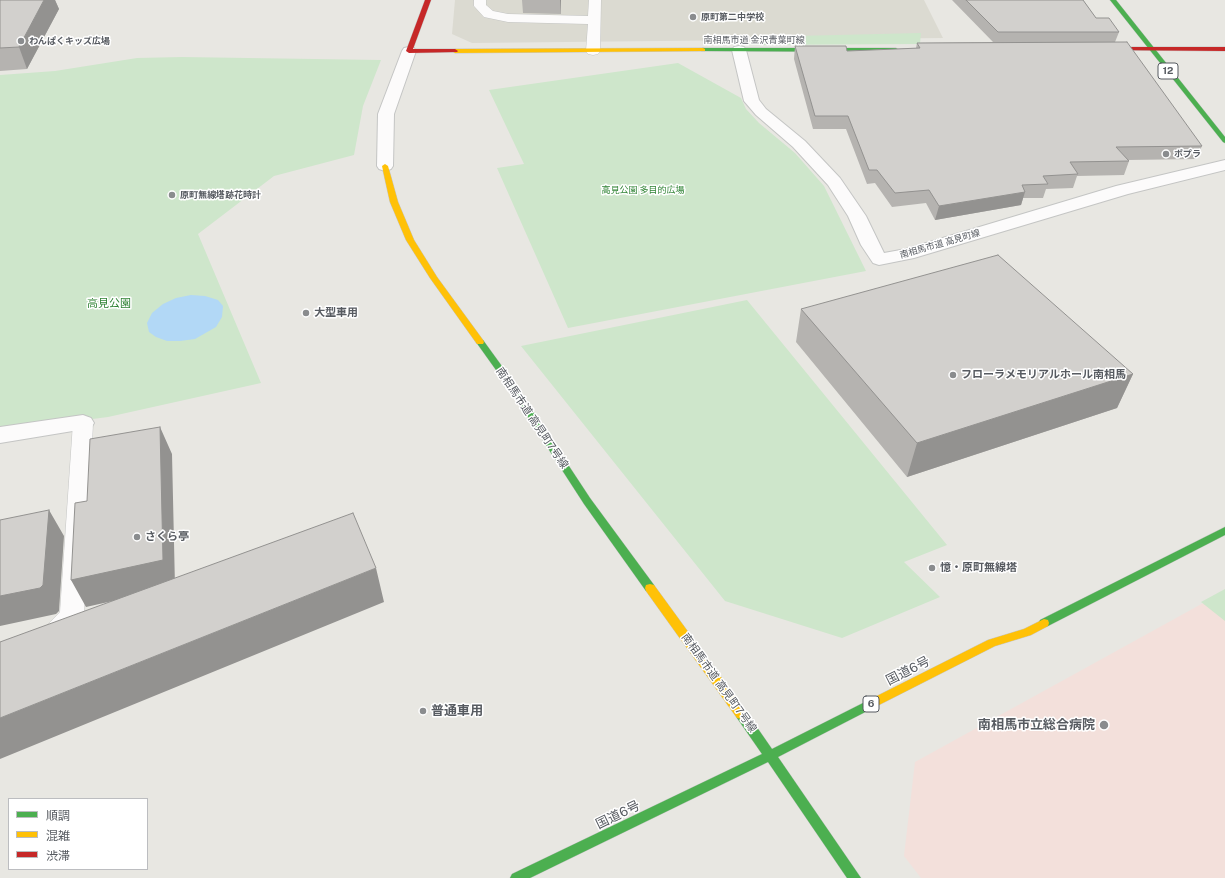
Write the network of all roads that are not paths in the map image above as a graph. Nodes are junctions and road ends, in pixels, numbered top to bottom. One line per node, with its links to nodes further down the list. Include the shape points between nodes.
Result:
1 (428, 0): 11 (main road)
2 (480, 0): 5 (lane, via 480,6 489,14 508,18)
3 (595, 0): 5 (lane)
4 (1113, 0): 7 (main road, 12)
5 (595, 20): 12 (lane)
6 (1096, 49): 7 (main road)
7 (1151, 49): 8 (main road); 13 (main road, 12)
8 (1225, 49)
9 (739, 50): 10 (main road, 南相馬市道 金沢青葉町線); 12 (main road, 南相馬市道 金沢青葉町線); 14 (street, 南相馬市道 高見町線, via 752,101 766,117 799,144 834,182 857,216 879,259 908,254 1115,192)
10 (903, 50)
11 (410, 51): 12 (main road, 南相馬市道 金沢青葉町線); 15 (street, 南相馬市道 高見町7号線, via 386,114)
12 (593, 52)
13 (1225, 141)
14 (1225, 165)
15 (385, 166): 20 (main road, 南相馬市道 高見町7号線, via 394,202 410,240 434,278 514,389 587,500)
16 (83, 423): 17 (street); 19 (lane, via 72,616 48,641)
17 (0, 435)
18 (1225, 531): 20 (main road, 国道6号 / 6, via 1027,632 992,643)
19 (0, 659)
20 (771, 755): 21 (main road, 国道6号 / 6); 22 (main road, 南相馬市道 高見町7号線)
21 (516, 878)
22 (855, 878)

